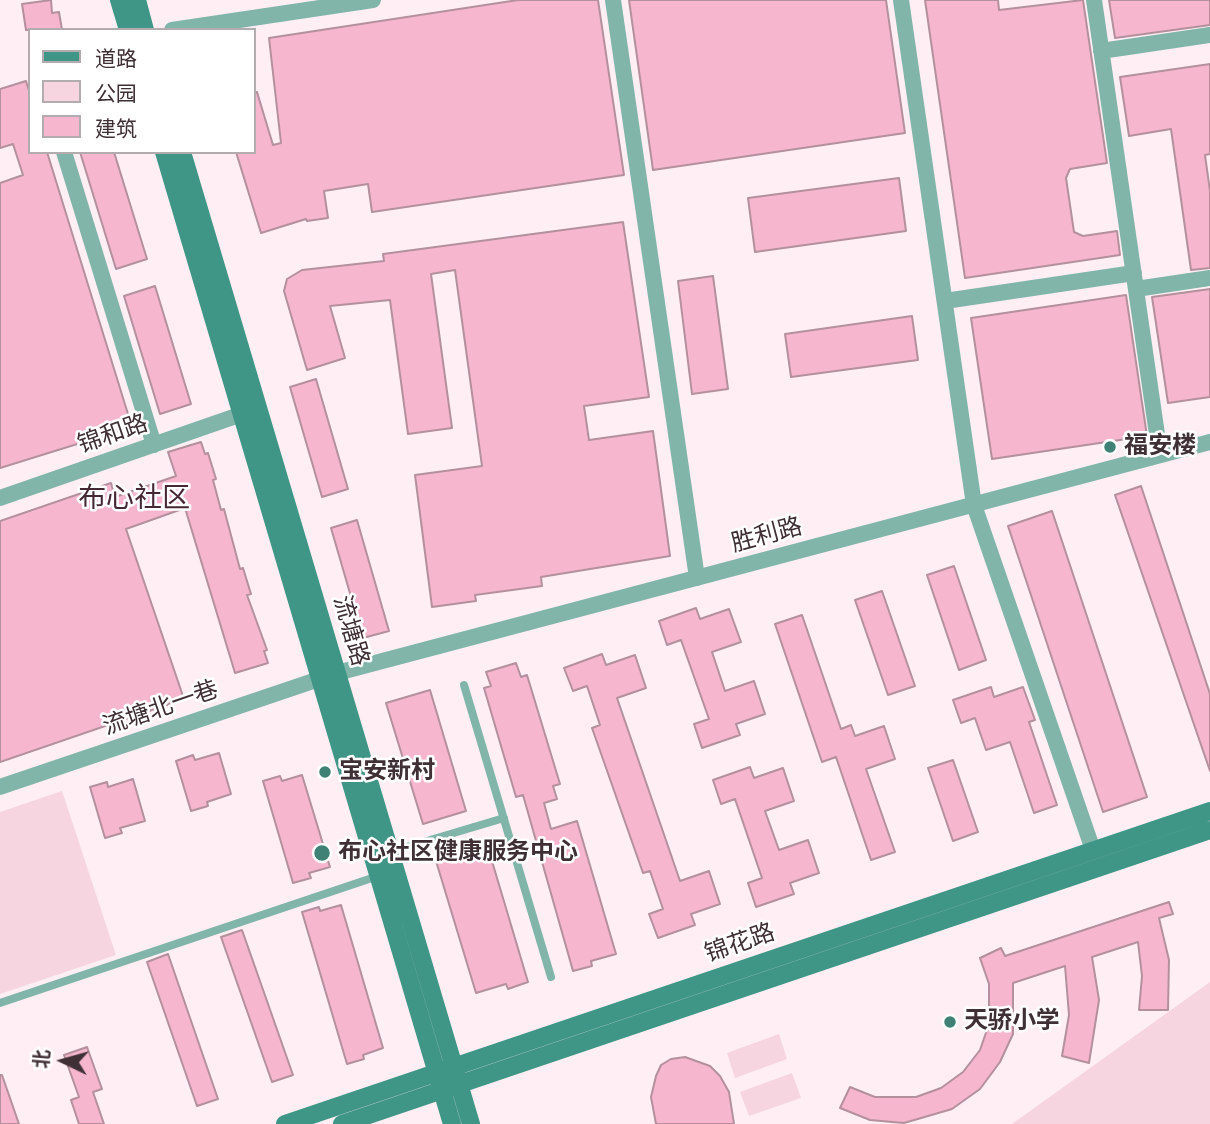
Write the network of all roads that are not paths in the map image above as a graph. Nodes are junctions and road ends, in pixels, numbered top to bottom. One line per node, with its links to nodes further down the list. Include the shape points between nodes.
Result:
1 (119, 0): 7 (street)
2 (137, 0): 8 (street)
3 (373, 0): 9 (street)
4 (613, 0): 24 (street)
5 (901, 0): 17 (street)
6 (1094, 0): 11 (street)
7 (127, 28)
8 (144, 28)
9 (185, 28)
10 (1210, 34): 11 (street)
11 (1101, 51): 16 (street)
12 (65, 154): 20 (street)
13 (165, 154): 18 (street, 流塘路)
14 (183, 154): 25 (street, 流塘路)
15 (1210, 278): 16 (street)
16 (1135, 281): 17 (street); 21 (street)
17 (945, 301): 23 (street)
18 (242, 414): 20 (street, 锦和路); 25 (street, 流塘路)
19 (1210, 442): 21 (street, 胜利路)
20 (154, 445): 22 (street, 锦和路)
21 (1160, 456): 23 (street, 胜利路)
22 (0, 498)
23 (974, 505): 24 (street, 胜利路); 31 (street)
24 (697, 578): 25 (street, 胜利路)
25 (328, 676): 27 (street, 流塘北一巷); 32 (street, 流塘路); 33 (street, 流塘路)
26 (464, 685): 29 (lane)
27 (0, 787)
28 (1210, 811): 31 (street, 锦花路)
29 (504, 818): 32 (lane); 34 (lane)
30 (1210, 830): 36 (street, 锦花路)
31 (1093, 850): 36 (street, 锦花路)
32 (390, 852): 36 (street, 流塘路)
33 (379, 876): 35 (lane); 36 (street, 流塘路)
34 (551, 977)
35 (0, 1003)
36 (448, 1079): 37 (street, 锦花路); 38 (street, 锦花路); 39 (street, 流塘路); 40 (street, 流塘路)
37 (285, 1124)
38 (342, 1124)
39 (452, 1124)
40 (471, 1124)

